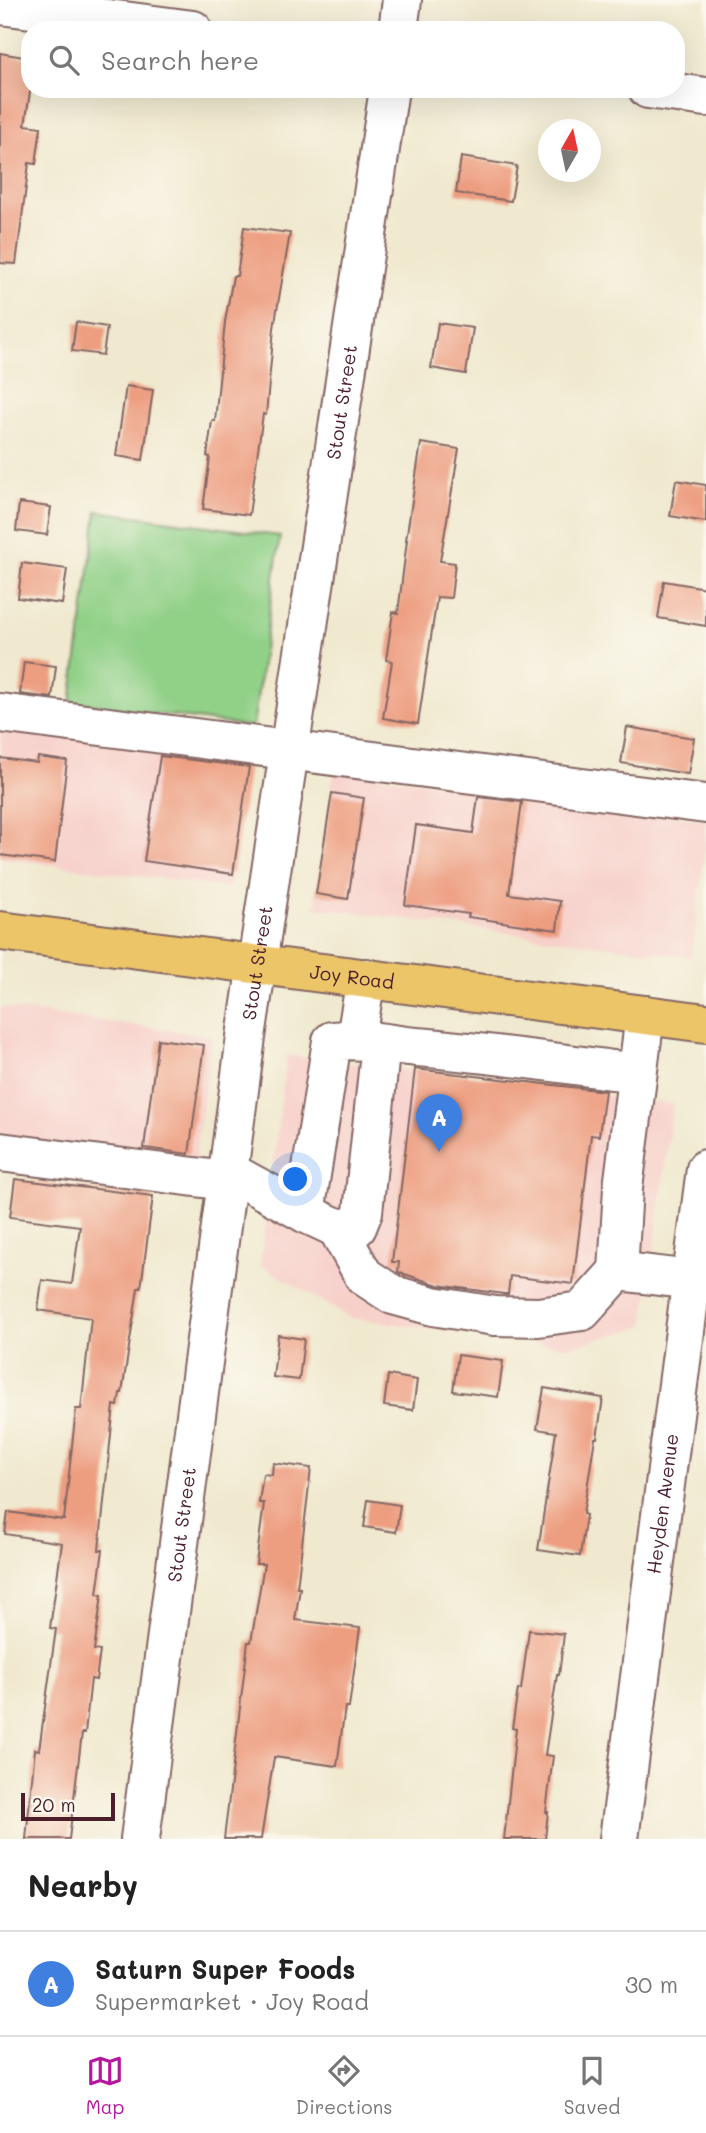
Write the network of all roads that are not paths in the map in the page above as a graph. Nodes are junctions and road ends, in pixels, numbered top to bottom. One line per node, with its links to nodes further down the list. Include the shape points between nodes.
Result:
1 (402, 0): 4 (street)
2 (0, 5): 3 (street)
3 (124, 21)
4 (399, 21)
5 (685, 94): 6 (street)
6 (706, 97)
7 (388, 98): 9 (street, Stout Street)
8 (0, 713): 9 (street)
9 (289, 751): 10 (street); 12 (street, Stout Street)
10 (706, 804)
11 (0, 931): 12 (main road, Joy Road)
12 (256, 964): 13 (main road, Joy Road); 20 (street, Stout Street)
13 (366, 978): 14 (main road, Joy Road); 16 (street)
14 (645, 1014): 15 (main road, Joy Road); 17 (street)
15 (706, 1023)
16 (356, 1041): 17 (street); 21 (street); 21 (street, via 363,1212 357,1227)
17 (637, 1073): 23 (street, via 622,1188)
18 (0, 1152): 20 (street)
19 (706, 1169): 22 (street, Heyden Avenue)
20 (227, 1176): 21 (street); 24 (street, Stout Street)
21 (321, 1220): 23 (street, via 364,1276 393,1295 433,1306 538,1317 582,1311)
22 (698, 1257): 23 (street); 25 (street, Heyden Avenue)
23 (618, 1271)
24 (141, 1839)
25 (619, 1839)

